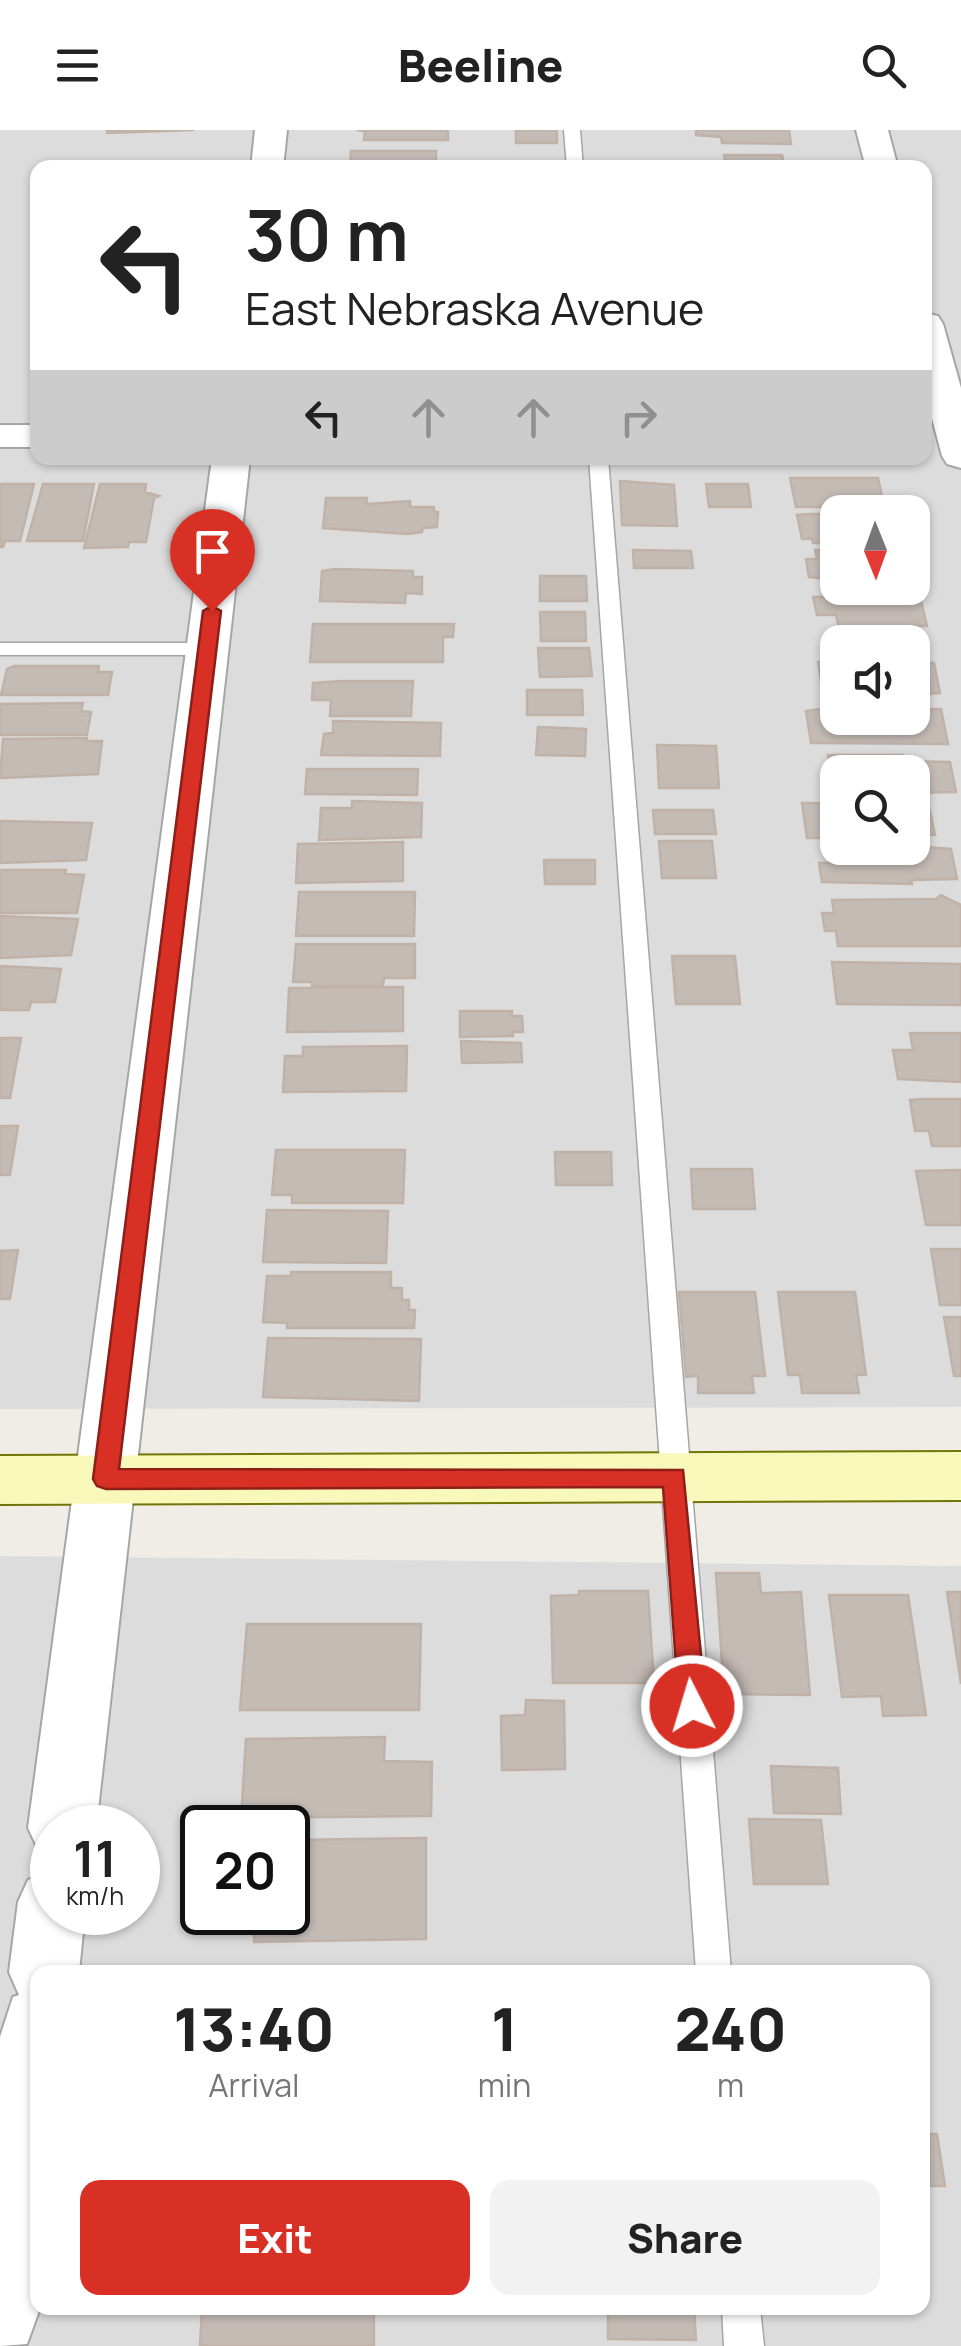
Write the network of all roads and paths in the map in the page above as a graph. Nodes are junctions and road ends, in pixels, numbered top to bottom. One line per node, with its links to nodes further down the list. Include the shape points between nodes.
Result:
1 (271, 130): 4 (street)
2 (572, 130): 5 (lane)
3 (872, 130): 6 (street)
4 (267, 160)
5 (574, 160)
6 (880, 160)
7 (932, 356): 10 (street)
8 (0, 436): 9 (street)
9 (30, 436)
10 (951, 443)
11 (230, 465): 14 (street)
12 (599, 465): 16 (lane)
13 (0, 648): 14 (lane)
14 (207, 649): 17 (street)
15 (961, 1476): 16 (street)
16 (674, 1477): 17 (street); 22 (lane)
17 (106, 1479): 18 (street); 19 (street)
18 (0, 1480)
19 (65, 1805)
20 (45, 1935): 21 (street)
21 (39, 1965)
22 (713, 1965)
23 (30, 2031): 25 (street)
24 (742, 2315): 26 (lane)
25 (0, 2318)
26 (744, 2346)

